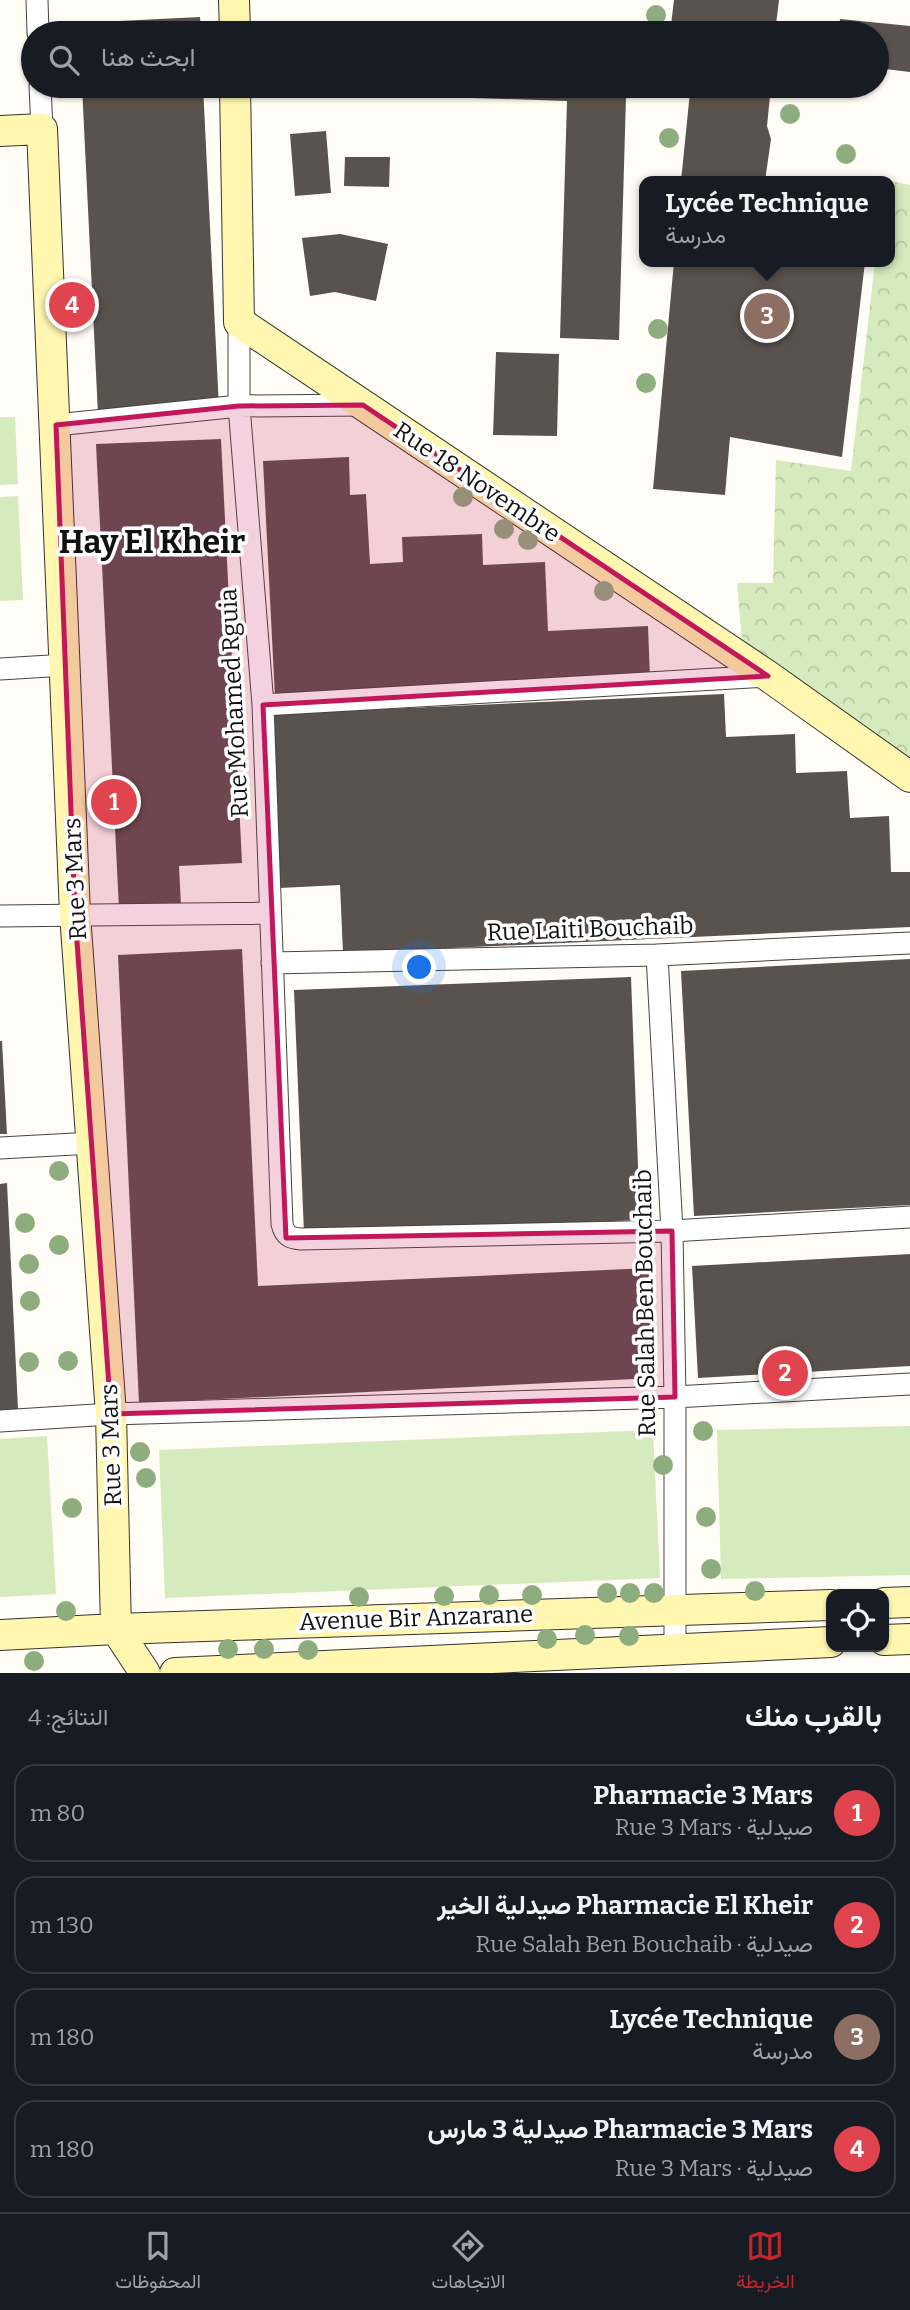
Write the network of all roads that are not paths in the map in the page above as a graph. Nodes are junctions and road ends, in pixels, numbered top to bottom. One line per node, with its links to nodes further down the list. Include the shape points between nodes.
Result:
1 (37, 0): 3 (street)
2 (234, 0): 4 (street)
3 (38, 21)
4 (235, 21)
5 (41, 98): 7 (street)
6 (235, 98): 9 (street)
7 (42, 129): 8 (street); 12 (street, Rue 3 Mars)
8 (0, 131)
9 (239, 322): 10 (street, Rue 18 Novembre); 11 (street, Rue Mohamed Rguia)
10 (363, 405): 11 (street); 15 (street, Rue 18 Novembre)
11 (239, 406): 12 (street); 16 (street, Rue Mohamed Rguia)
12 (56, 425): 13 (street, Rue 3 Mars)
13 (66, 665): 14 (street); 19 (street, Rue 3 Mars)
14 (0, 669)
15 (768, 676): 16 (street); 17 (street, Rue 18 Novembre)
16 (263, 705): 18 (street, Rue Mohamed Rguia)
17 (910, 777)
18 (269, 913): 19 (street); 23 (street, Rue Mohamed Rguia)
19 (75, 914): 20 (street); 24 (street, Rue 3 Mars)
20 (0, 916)
21 (910, 943): 22 (street, Rue Laiti Bouchaib)
22 (657, 955): 23 (street, Rue Laiti Bouchaib); 27 (street, Rue Salah Ben Bouchaib)
23 (272, 963): 27 (street, Rue Mohamed Rguia, via 282,1224 290,1238)
24 (93, 1143): 25 (street); 30 (street, Rue 3 Mars)
25 (0, 1148)
26 (910, 1217): 27 (street)
27 (672, 1231): 29 (street, Rue Salah Ben Bouchaib)
28 (910, 1384): 29 (street)
29 (675, 1397): 30 (street); 35 (street, Rue Salah Ben Bouchaib)
30 (111, 1414): 31 (street); 36 (street, Rue 3 Mars)
31 (0, 1421)
32 (910, 1602): 33 (street)
33 (889, 1603)
34 (826, 1605): 35 (street, Avenue Bir Anzarane)
35 (674, 1609): 36 (street, Avenue Bir Anzarane); 41 (street, Rue Salah Ben Bouchaib)
36 (116, 1629): 37 (street, Avenue Bir Anzarane); 42 (street)
37 (0, 1635)
38 (910, 1639): 39 (street)
39 (889, 1640)
40 (826, 1642): 41 (street, Avenue Bir Anzarane)
41 (674, 1650): 43 (street, Avenue Bir Anzarane)
42 (145, 1673)
43 (175, 1673)

